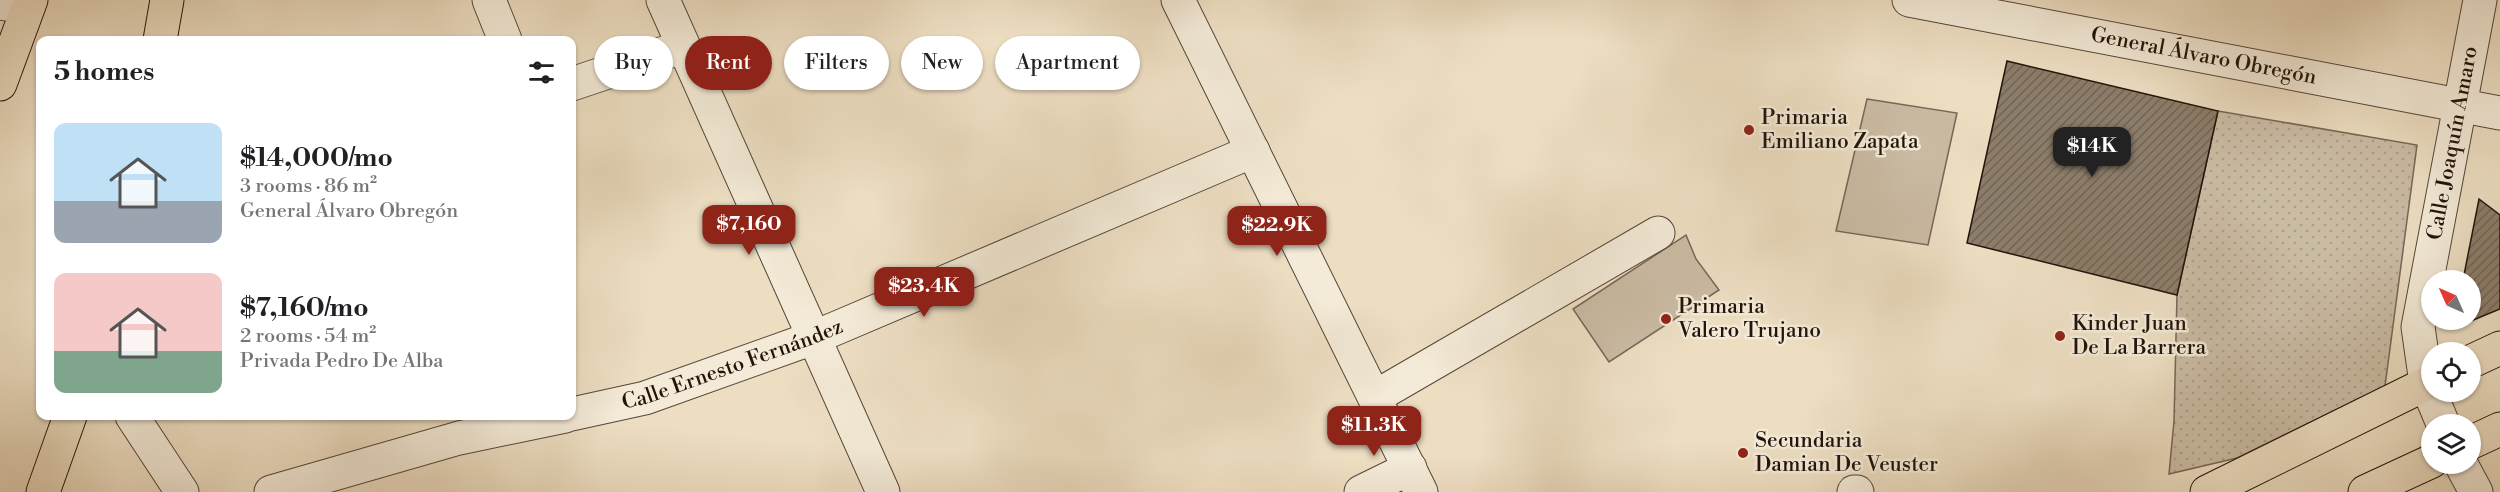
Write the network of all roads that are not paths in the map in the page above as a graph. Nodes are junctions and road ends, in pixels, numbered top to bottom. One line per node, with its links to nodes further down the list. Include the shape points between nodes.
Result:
1 (168, 0): 8 (main road)
2 (489, 0): 9 (street)
3 (663, 0): 10 (street)
4 (1178, 0): 15 (street)
5 (1909, 0): 13 (street, General Álvaro Obregón)
6 (2480, 0): 13 (street, Calle Joaquín Amaro)
7 (20, 3): 12 (main road)
8 (161, 36)
9 (503, 36)
10 (682, 47): 11 (street); 17 (street)
11 (576, 83)
12 (0, 84)
13 (2461, 107): 14 (street, General Álvaro Obregón); 18 (street, Calle Joaquín Amaro, via 2418,327)
14 (2500, 113)
15 (1253, 151): 17 (street, Calle Ernesto Fernández); 22 (street)
16 (1658, 233): 22 (street)
17 (813, 338): 23 (street, Calle Ernesto Fernández, via 645,398); 35 (street)
18 (2421, 342)
19 (2500, 348): 20 (main road)
20 (2481, 357)
21 (2421, 386): 37 (main road)
22 (1375, 398): 31 (street)
23 (576, 413)
24 (69, 420): 32 (main road)
25 (135, 420): 33 (street)
26 (546, 420): 34 (street, via 459,438)
27 (2500, 429): 28 (main road)
28 (2481, 437)
29 (2421, 466): 38 (main road)
30 (2466, 474): 39 (street)
31 (1415, 480): 36 (street)
32 (43, 492)
33 (182, 492)
34 (271, 492)
35 (883, 492)
36 (1361, 492)
37 (2207, 492)
38 (2365, 492)
39 (2476, 492)

